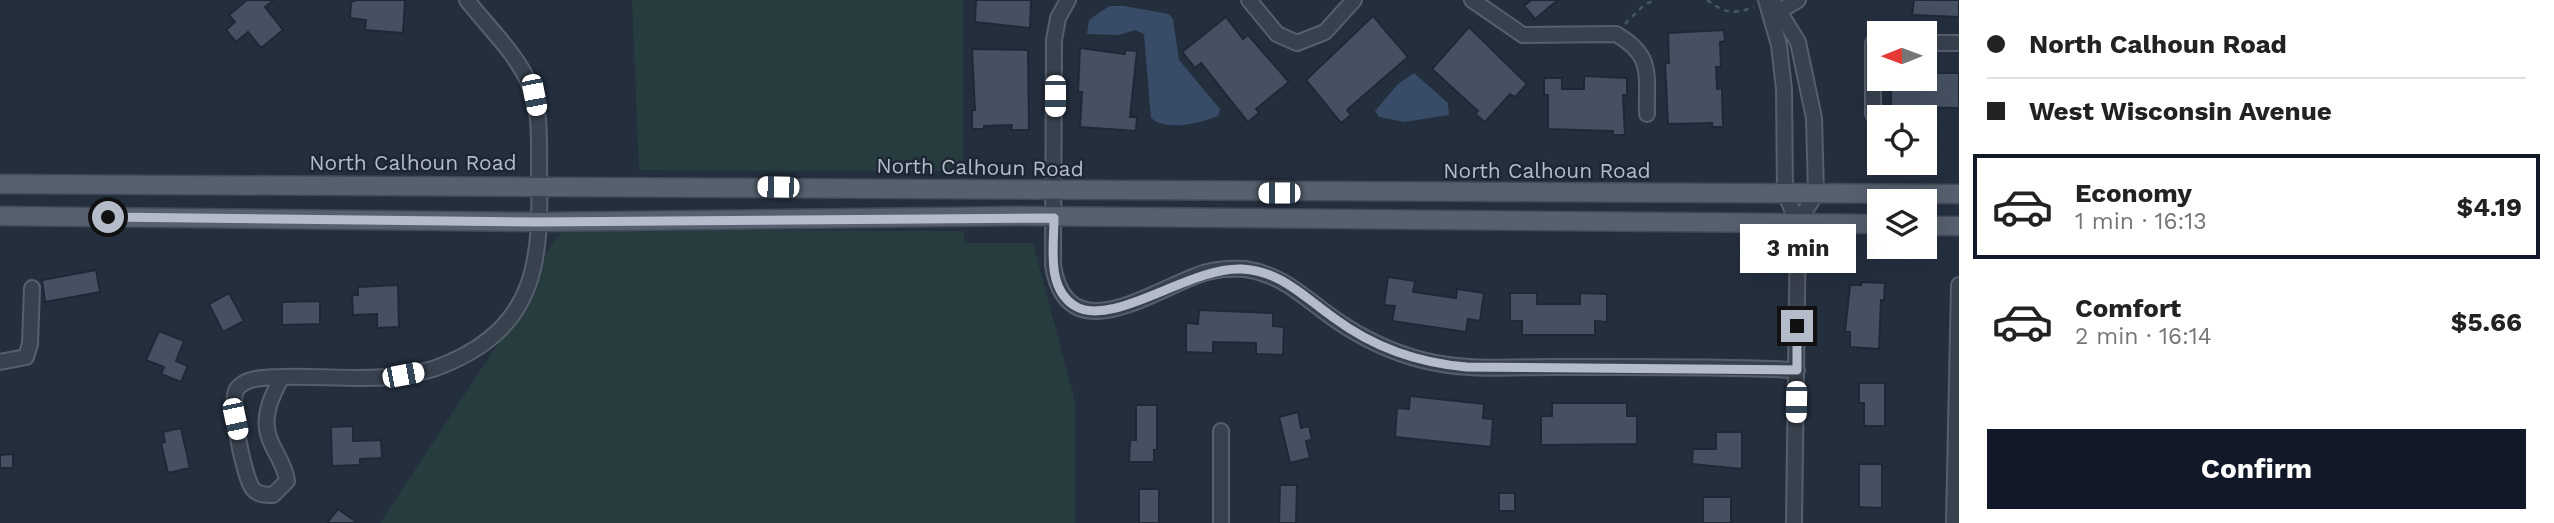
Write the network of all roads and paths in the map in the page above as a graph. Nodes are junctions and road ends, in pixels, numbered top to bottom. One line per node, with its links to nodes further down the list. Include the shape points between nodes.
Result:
1 (467, 0): 15 (street, via 528,80 537,112)
2 (1068, 0): 16 (street, via 1058,18 1055,40)
3 (1249, 0): 4 (street, via 1277,34 1297,43 1325,32)
4 (1354, 0)
5 (1472, 0): 10 (street, via 1523,35)
6 (1655, 0): 10 (path)
7 (1707, 0): 9 (path, via 1721,11 1735,14)
8 (1798, 0): 9 (street)
9 (1771, 6): 18 (street, via 1784,89); 19 (street, via 1798,42 1810,88)
10 (1616, 34): 13 (street, via 1641,52 1646,67)
11 (1937, 43): 12 (street)
12 (1959, 43)
13 (1647, 114)
14 (0, 184): 15 (main road, North Calhoun Road)
15 (539, 184): 16 (main road, North Calhoun Road); 24 (street)
16 (1055, 190): 17 (main road, North Calhoun Road); 22 (street)
17 (1358, 192): 18 (main road, North Calhoun Road); 23 (main road)
18 (1785, 194): 19 (main road, North Calhoun Road); 25 (street)
19 (1816, 194): 20 (main road, North Calhoun Road); 25 (street)
20 (1959, 194)
21 (0, 216): 24 (main road)
22 (1054, 218): 23 (main road); 24 (main road); 32 (street, via 1056,283 1067,300 1086,311 1116,309 1200,274 1242,269 1294,286 1333,318 1383,346 1445,365)
23 (1359, 221): 25 (main road)
24 (538, 222): 33 (street, via 536,268 520,303 495,332 462,356 403,375)
25 (1798, 222): 26 (main road); 32 (street)
26 (1867, 224)
27 (1937, 226): 28 (main road)
28 (1959, 226)
29 (1959, 285): 37 (street)
30 (32, 288): 31 (street, via 26,357)
31 (0, 362)
32 (1797, 370): 36 (street)
33 (282, 377): 33 (street, via 247,381 233,397 248,476 253,489 263,495 273,495 287,481 266,423)
34 (1221, 431): 35 (street)
35 (1221, 523)
36 (1794, 523)
37 (1954, 523)

